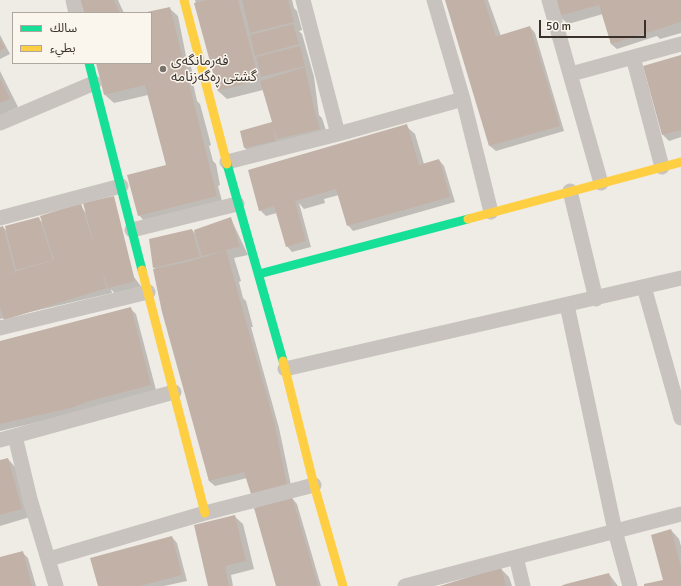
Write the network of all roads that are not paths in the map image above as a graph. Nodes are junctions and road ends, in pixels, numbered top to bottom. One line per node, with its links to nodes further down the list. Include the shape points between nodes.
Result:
1 (73, 0): 6 (street)
2 (184, 0): 15 (street)
3 (303, 0): 14 (street)
4 (434, 0): 12 (street)
5 (549, 0): 10 (street)
6 (76, 12)
7 (681, 44): 8 (street)
8 (633, 57): 10 (street); 17 (street)
9 (89, 64): 11 (street)
10 (570, 74): 18 (street)
11 (94, 82): 13 (street); 19 (street)
12 (463, 99): 14 (street); 22 (street)
13 (0, 123)
14 (338, 134): 15 (street)
15 (227, 162): 21 (street)
16 (681, 162): 17 (street)
17 (662, 167): 18 (street)
18 (601, 183): 20 (street)
19 (121, 186): 23 (street); 24 (street)
20 (570, 192): 22 (street); 29 (street)
21 (237, 204): 24 (street); 25 (street)
22 (491, 212): 25 (street)
23 (0, 218)
24 (132, 230): 28 (street)
25 (259, 274): 32 (street)
26 (681, 278): 27 (street)
27 (644, 287): 29 (street); 34 (street)
28 (148, 292): 31 (street); 33 (street)
29 (596, 299): 30 (street)
30 (567, 305): 32 (street); 40 (street)
31 (0, 328)
32 (285, 369): 37 (street)
33 (174, 392): 35 (street); 38 (street)
34 (681, 418)
35 (15, 436): 36 (street); 42 (street, via 30,499)
36 (0, 440)
37 (314, 485): 38 (street); 44 (street)
38 (205, 513): 42 (street)
39 (681, 514): 40 (street)
40 (615, 531): 41 (street); 47 (street)
41 (516, 557): 45 (street); 46 (street)
42 (49, 558): 43 (street)
43 (56, 586)
44 (343, 586)
45 (405, 586)
46 (523, 586)
47 (630, 586)

